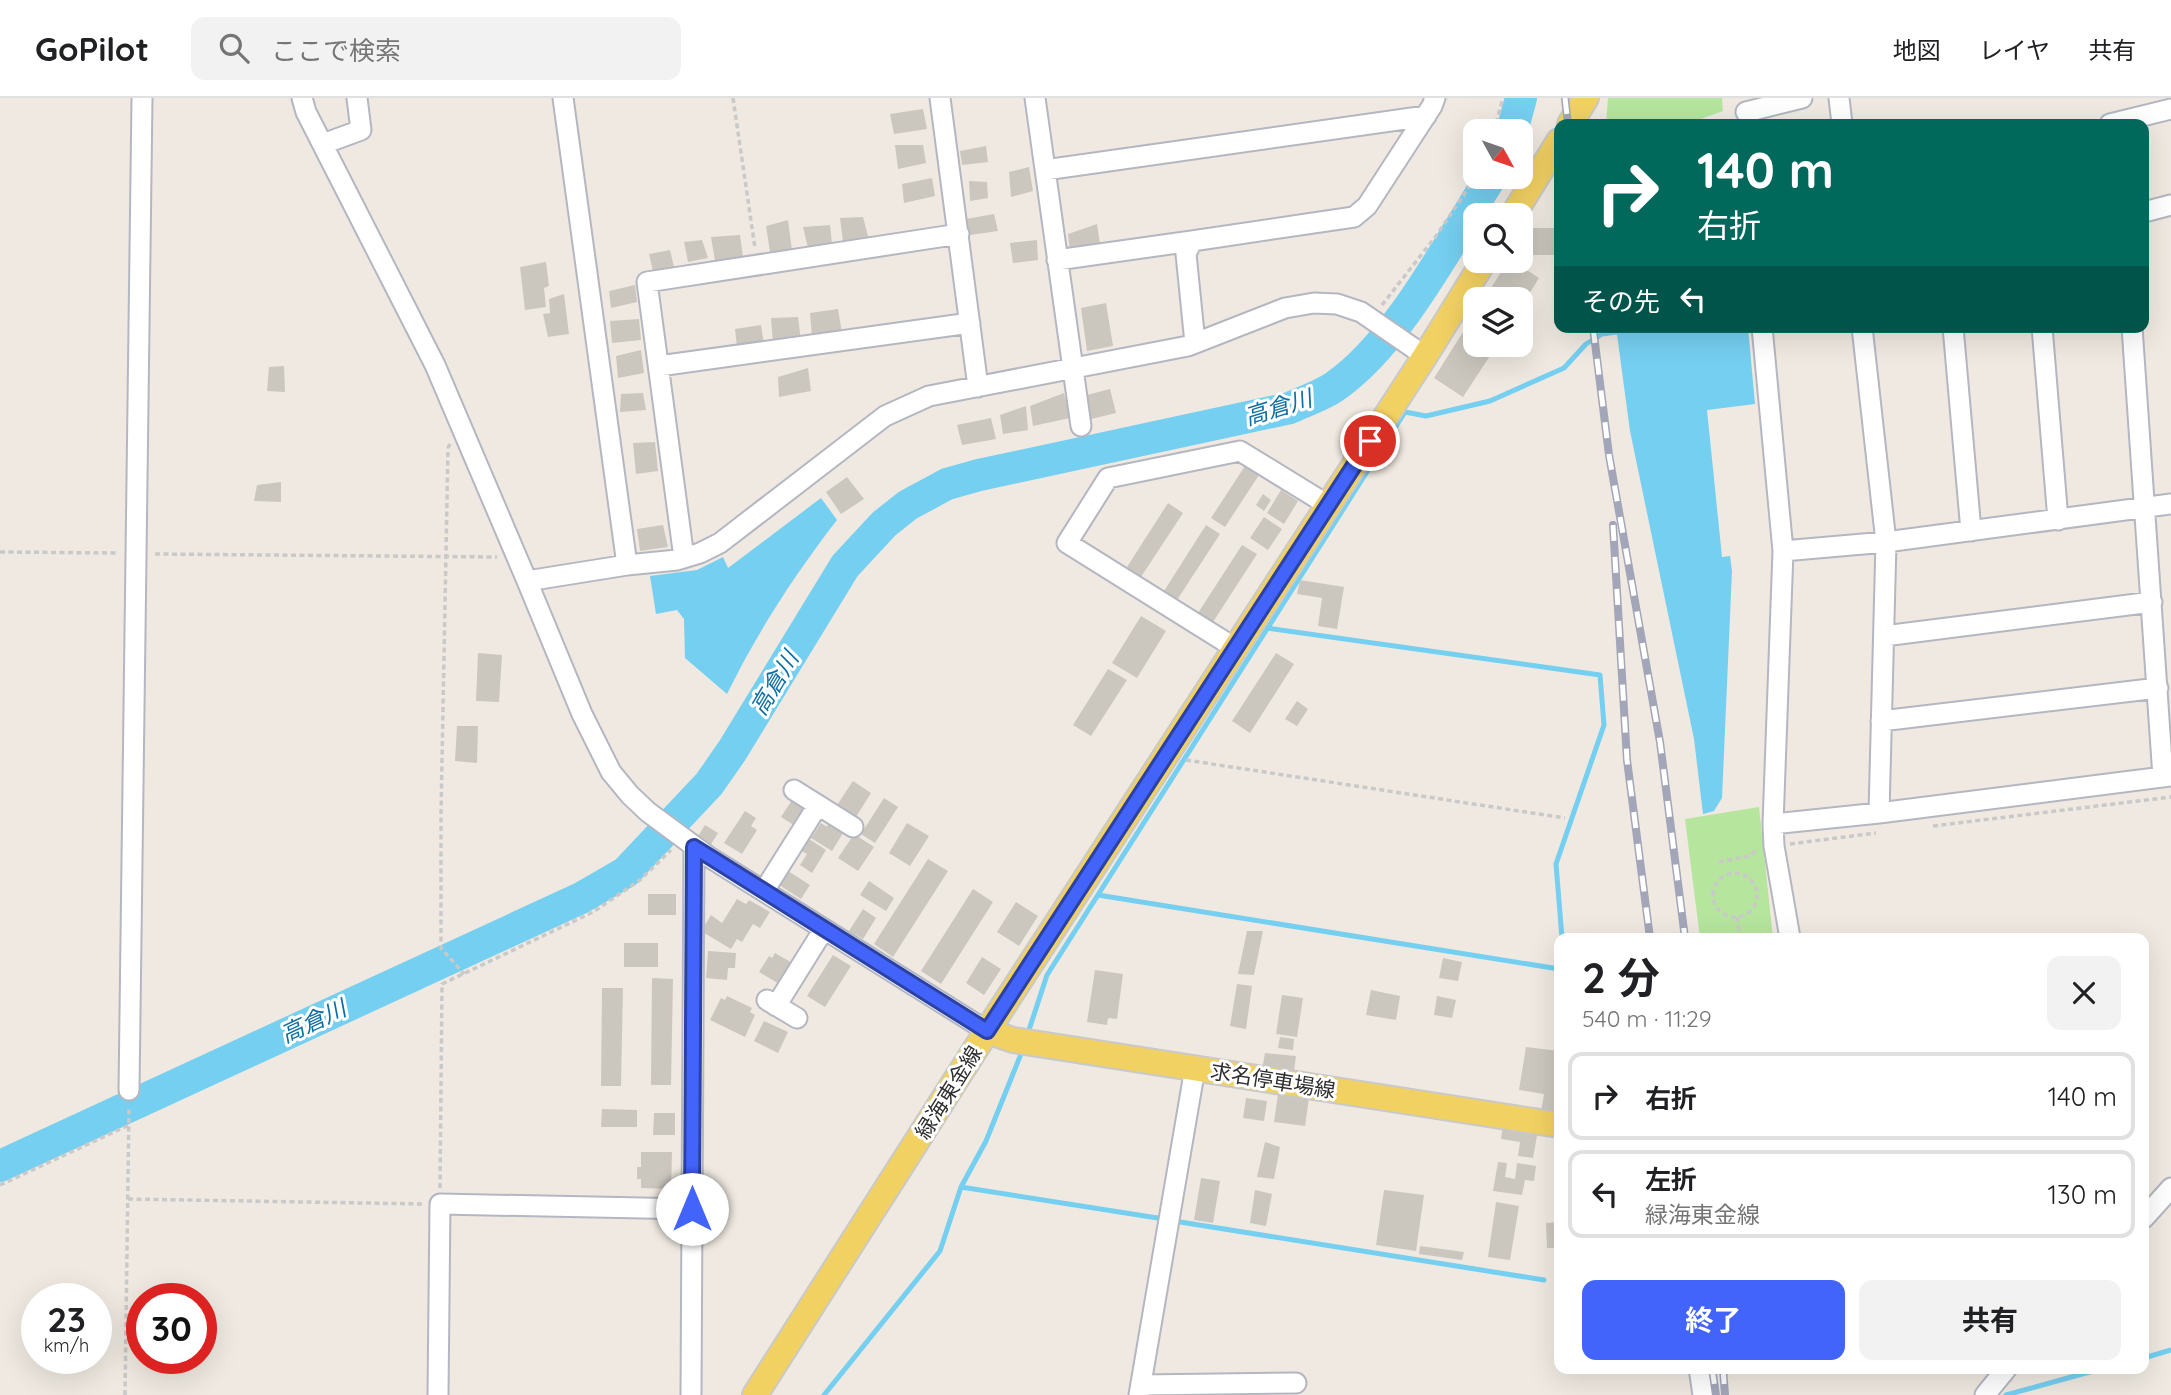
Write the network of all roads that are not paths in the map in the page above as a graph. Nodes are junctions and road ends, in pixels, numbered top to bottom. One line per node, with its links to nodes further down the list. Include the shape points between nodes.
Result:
1 (142, 98): 66 (street)
2 (302, 98): 16 (street)
3 (357, 98): 16 (street, via 361,130)
4 (563, 98): 46 (street)
5 (940, 98): 22 (street)
6 (1035, 98): 18 (street)
7 (1586, 98): 13 (main road)
8 (1802, 98): 12 (street)
9 (1839, 98): 14 (street)
10 (1430, 107): 18 (street); 23 (street, via 1367,206 1354,217)
11 (2171, 109): 15 (street)
12 (1746, 111)
13 (1573, 119)
14 (1841, 119)
15 (2130, 119)
16 (323, 144): 47 (street, via 430,354)
17 (1554, 149): 19 (main road)
18 (1045, 170): 24 (street)
19 (1520, 203)
20 (2171, 205): 21 (street)
21 (2149, 211)
22 (959, 234): 26 (street); 34 (street, via 647,282)
23 (1192, 241): 24 (street); 32 (street, via 1186,254)
24 (1058, 260): 35 (street)
25 (1475, 273): 33 (main road, 緑海東金線)
26 (970, 323): 34 (street); 36 (street)
27 (1763, 333): 44 (street)
28 (1864, 333): 43 (street)
29 (1954, 333): 42 (street)
30 (2042, 333): 41 (street)
31 (2132, 333): 40 (street)
32 (1195, 343): 33 (street, via 1285,308 1314,303 1361,312); 35 (street)
33 (1417, 351): 39 (main road, 緑海東金線)
34 (659, 366): 45 (street)
35 (1073, 368): 36 (street); 37 (street)
36 (978, 387): 45 (street, via 929,396 885,416 720,543)
37 (1081, 426)
38 (2171, 504): 40 (street)
39 (1328, 505): 50 (main road, 緑海東金線); 50 (street, via 1240,451 1108,478 1067,543)
40 (2145, 507): 41 (street); 48 (street)
41 (2058, 520): 42 (street)
42 (1971, 531): 43 (street)
43 (1886, 542): 44 (street); 49 (street)
44 (1783, 551): 57 (street)
45 (684, 558): 46 (street)
46 (627, 565): 47 (street)
47 (527, 581): 59 (street, via 611,772 648,812)
48 (2152, 602): 49 (street); 51 (street)
49 (1884, 636): 52 (street)
50 (1235, 648): 64 (main road, 緑海東金線)
51 (2158, 688): 52 (street); 53 (street)
52 (1881, 721): 56 (street)
53 (2167, 777): 56 (street)
54 (794, 790): 55 (street)
55 (818, 805): 58 (street); 60 (street)
56 (1880, 823): 57 (street)
57 (1773, 824): 62 (street)
58 (853, 827)
59 (685, 840): 60 (street); 69 (street)
60 (764, 891): 61 (street)
61 (824, 929): 63 (street, via 772,1003); 64 (street)
62 (1789, 933)
63 (797, 1018)
64 (987, 1031): 65 (main road, 求名停車場線, via 1013,1040); 77 (main road, 緑海東金線)
65 (1195, 1068): 67 (main road, 求名停車場線); 74 (street)
66 (130, 1090)
67 (1554, 1124)
68 (2171, 1188): 70 (street)
69 (692, 1209): 75 (street, via 440,1205); 76 (street)
70 (2149, 1212)
71 (1700, 1374): 78 (street)
72 (2002, 1374): 79 (street)
73 (1296, 1383): 74 (street)
74 (1140, 1390)
75 (438, 1395)
76 (691, 1395)
77 (755, 1395)
78 (1703, 1395)
79 (1985, 1395)

